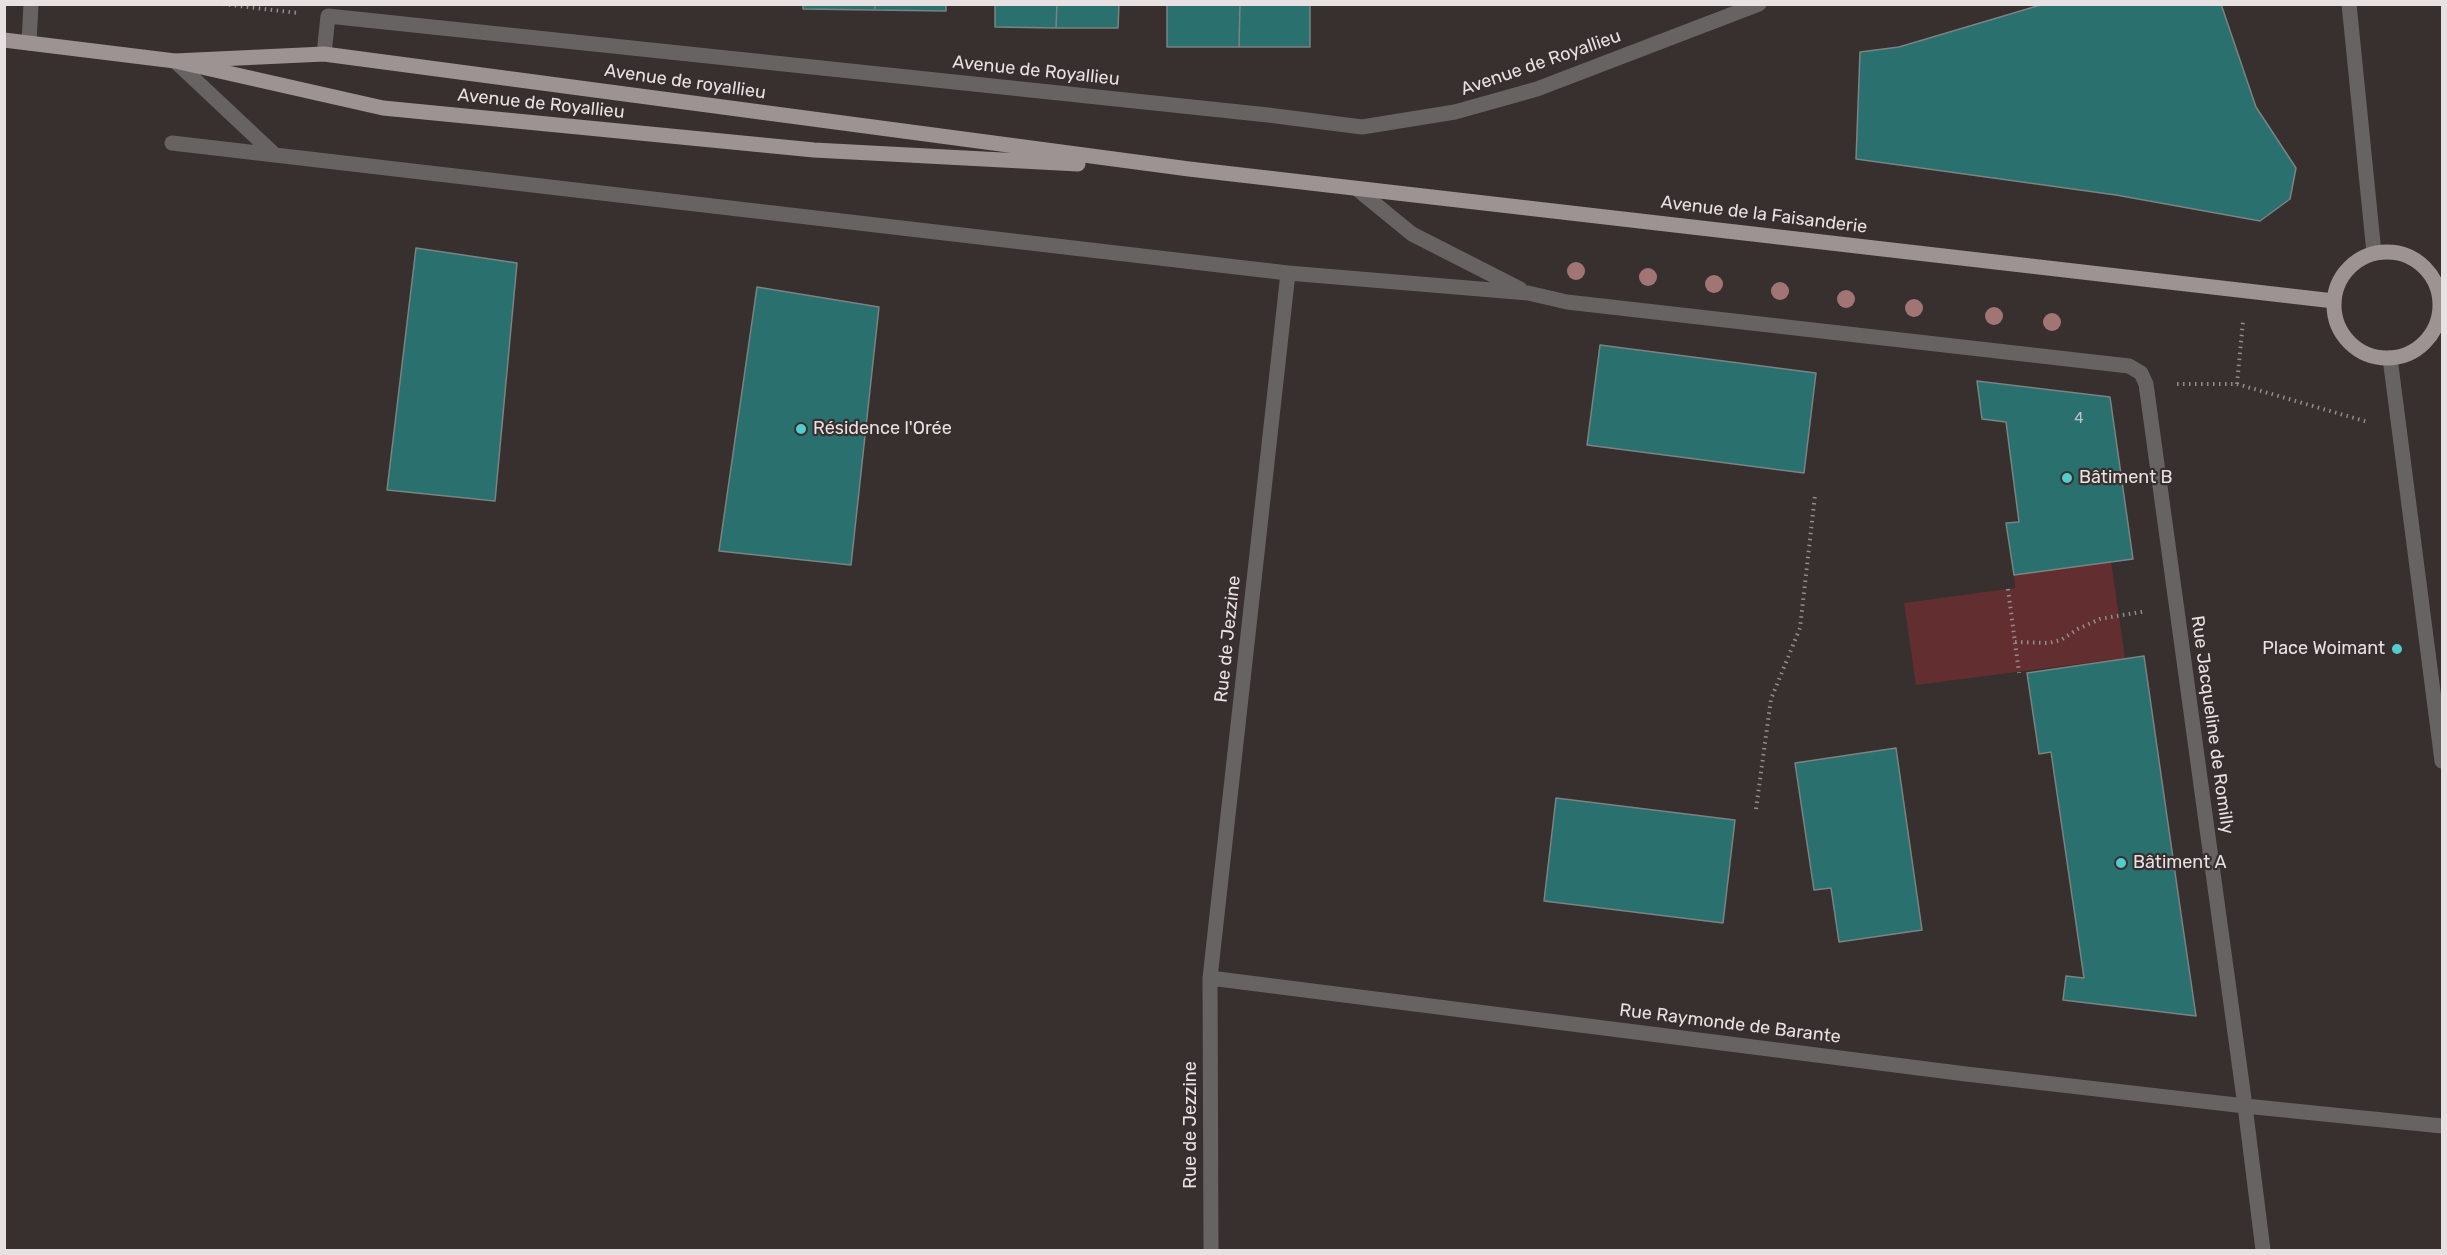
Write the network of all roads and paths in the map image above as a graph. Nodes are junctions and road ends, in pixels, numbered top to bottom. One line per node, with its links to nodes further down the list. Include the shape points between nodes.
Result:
1 (31, 4): 7 (street)
2 (223, 4): 5 (path)
3 (1759, 4): 5 (street, Avenue de Royallieu, via 1537,89 1455,112 1362,127)
4 (2349, 4): 14 (street)
5 (328, 16): 8 (street)
6 (4, 40): 7 (main road)
7 (29, 43): 9 (main road)
8 (324, 54): 9 (main road, Avenue de royallieu); 12 (main road, Avenue de royallieu)
9 (175, 61): 11 (street); 12 (main road, Avenue de Royallieu, via 383,108 814,150)
10 (172, 143): 11 (street)
11 (275, 155): 15 (street)
12 (1189, 169): 13 (main road, Avenue de la Faisanderie)
13 (1357, 189): 16 (main road, Avenue de la Faisanderie); 17 (street, via 1412,234)
14 (2374, 253): 18 (main road, via 2346,270); 19 (main road, via 2408,256 2423,265 2434,279)
15 (1288, 273): 17 (street); 31 (street, Rue de Jezzine)
16 (2246, 290): 18 (main road, Avenue de la Faisanderie); 22 (path)
17 (1528, 293): 21 (street, via 1567,302 2129,366 2141,373)
18 (2334, 301): 20 (main road, via 2335,319 2343,335 2372,356)
19 (2441, 313): 20 (main road, via 2423,344 2408,354)
20 (2390, 358): 23 (street)
21 (2146, 384): 22 (path); 32 (street, Rue Jacqueline de Romilly)
22 (2237, 384): 23 (path)
23 (2400, 431): 29 (street)
24 (1815, 495): 30 (path, via 1800,628 1772,699)
25 (2008, 589): 27 (path)
26 (2119, 615): 27 (path, via 2100,619 2061,640)
27 (2015, 642): 28 (path)
28 (2019, 673)
29 (2442, 761)
30 (1756, 809)
31 (1210, 978): 32 (street, Rue Raymonde de Barante); 34 (street, Rue de Jezzine)
32 (2246, 1106): 33 (street, Rue Raymonde de Barante); 35 (street, Rue Jacqueline de Romilly)
33 (2442, 1125)
34 (1211, 1251)
35 (2263, 1251)

